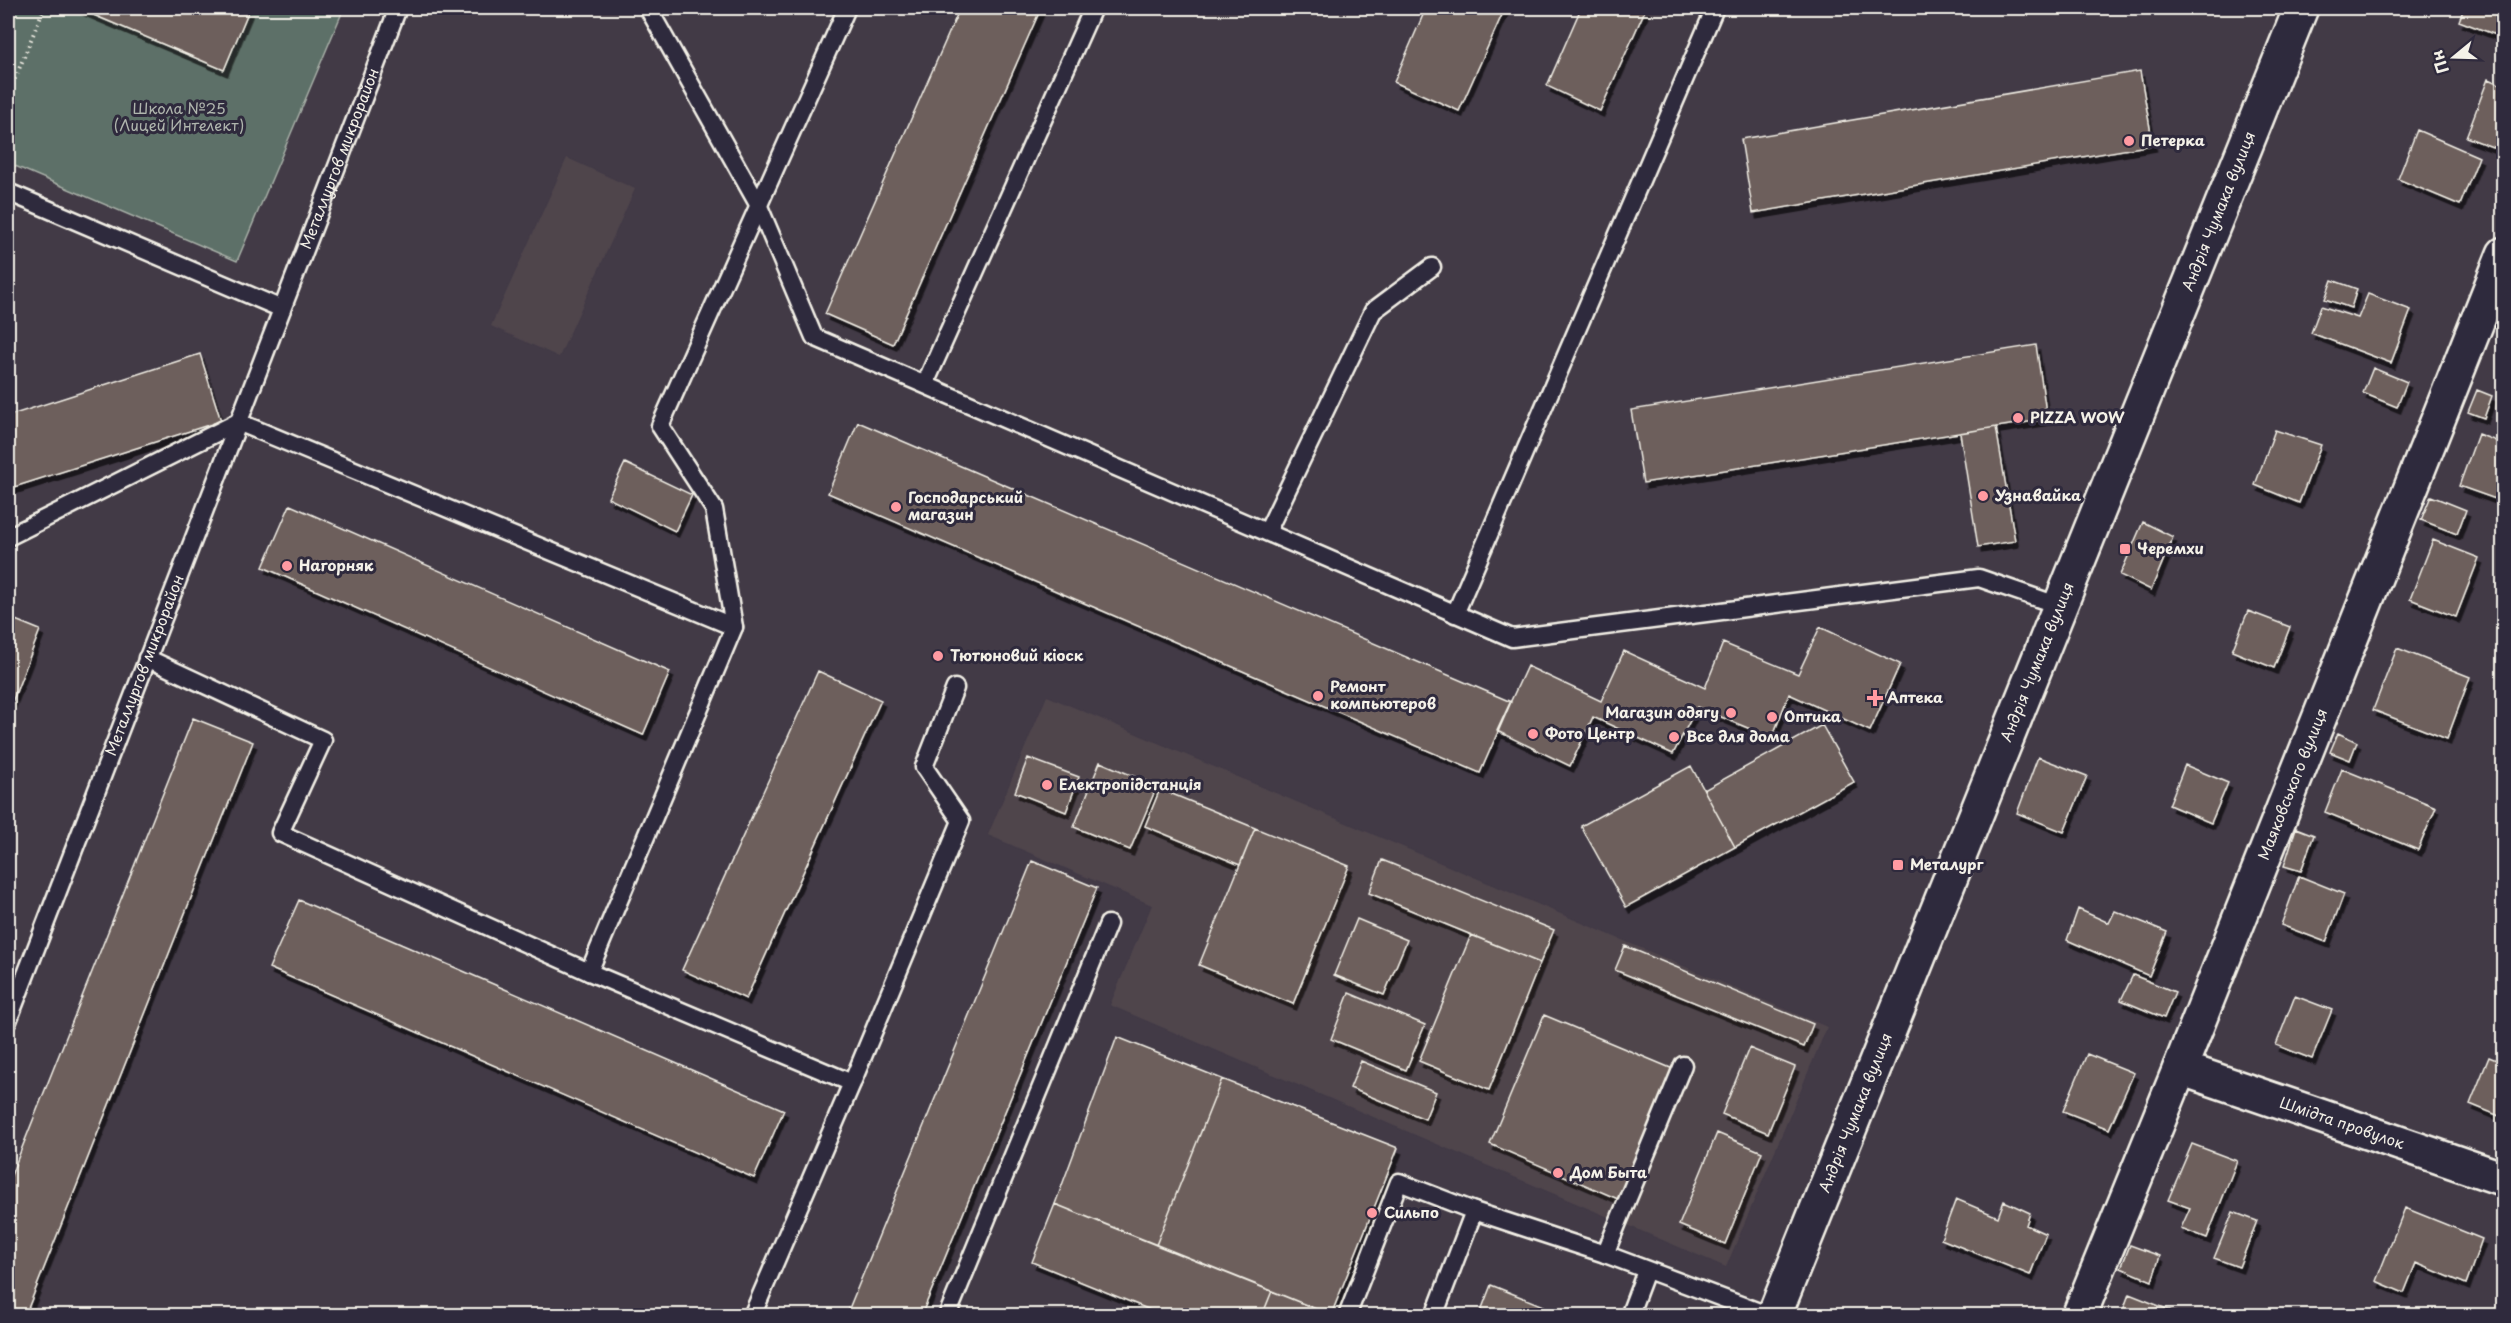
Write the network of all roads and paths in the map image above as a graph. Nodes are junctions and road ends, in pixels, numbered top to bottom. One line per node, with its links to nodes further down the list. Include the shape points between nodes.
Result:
1 (44, 8): 8 (path)
2 (398, 8): 13 (lane, Металлургов микрорайон)
3 (648, 8): 10 (lane)
4 (847, 8): 10 (lane)
5 (1093, 8): 14 (lane)
6 (1715, 8): 19 (lane)
7 (2301, 8): 18 (street, Андрія Чумака вулиця)
8 (8, 96)
9 (8, 192): 13 (lane)
10 (758, 204): 14 (lane, via 814,337); 20 (lane, via 660,426 714,509)
11 (2504, 254): 27 (street, Маяковського вулиця)
12 (1432, 267): 16 (lane, via 1373,311)
13 (282, 309): 15 (lane, Металлургов микрорайон)
14 (925, 384): 16 (lane)
15 (238, 422): 17 (lane); 20 (lane); 21 (lane, Металлургов микрорайон)
16 (1267, 532): 19 (lane)
17 (8, 537)
18 (2060, 606): 19 (lane, via 1979,578 1512,638); 38 (street, Андрія Чумака вулиця)
19 (1455, 614)
20 (734, 627): 24 (lane)
21 (147, 658): 24 (lane, via 323,740 280,833); 25 (lane, Металлургов микрорайон)
22 (955, 688): 28 (lane, via 924,767 961,821)
23 (1108, 924): 34 (lane)
24 (589, 972): 28 (lane)
25 (8, 1021)
26 (1683, 1065): 31 (lane)
27 (2180, 1068): 29 (street, Шмідта провулок); 39 (street, Маяковського вулиця)
28 (852, 1083): 33 (lane)
29 (2504, 1179)
30 (1474, 1211): 31 (lane); 35 (lane, via 1399,1182); 36 (lane)
31 (1605, 1254): 32 (lane)
32 (1646, 1271): 37 (lane); 38 (lane)
33 (752, 1316)
34 (947, 1316)
35 (1347, 1316)
36 (1434, 1316)
37 (1629, 1316)
38 (1772, 1316)
39 (2079, 1316)

